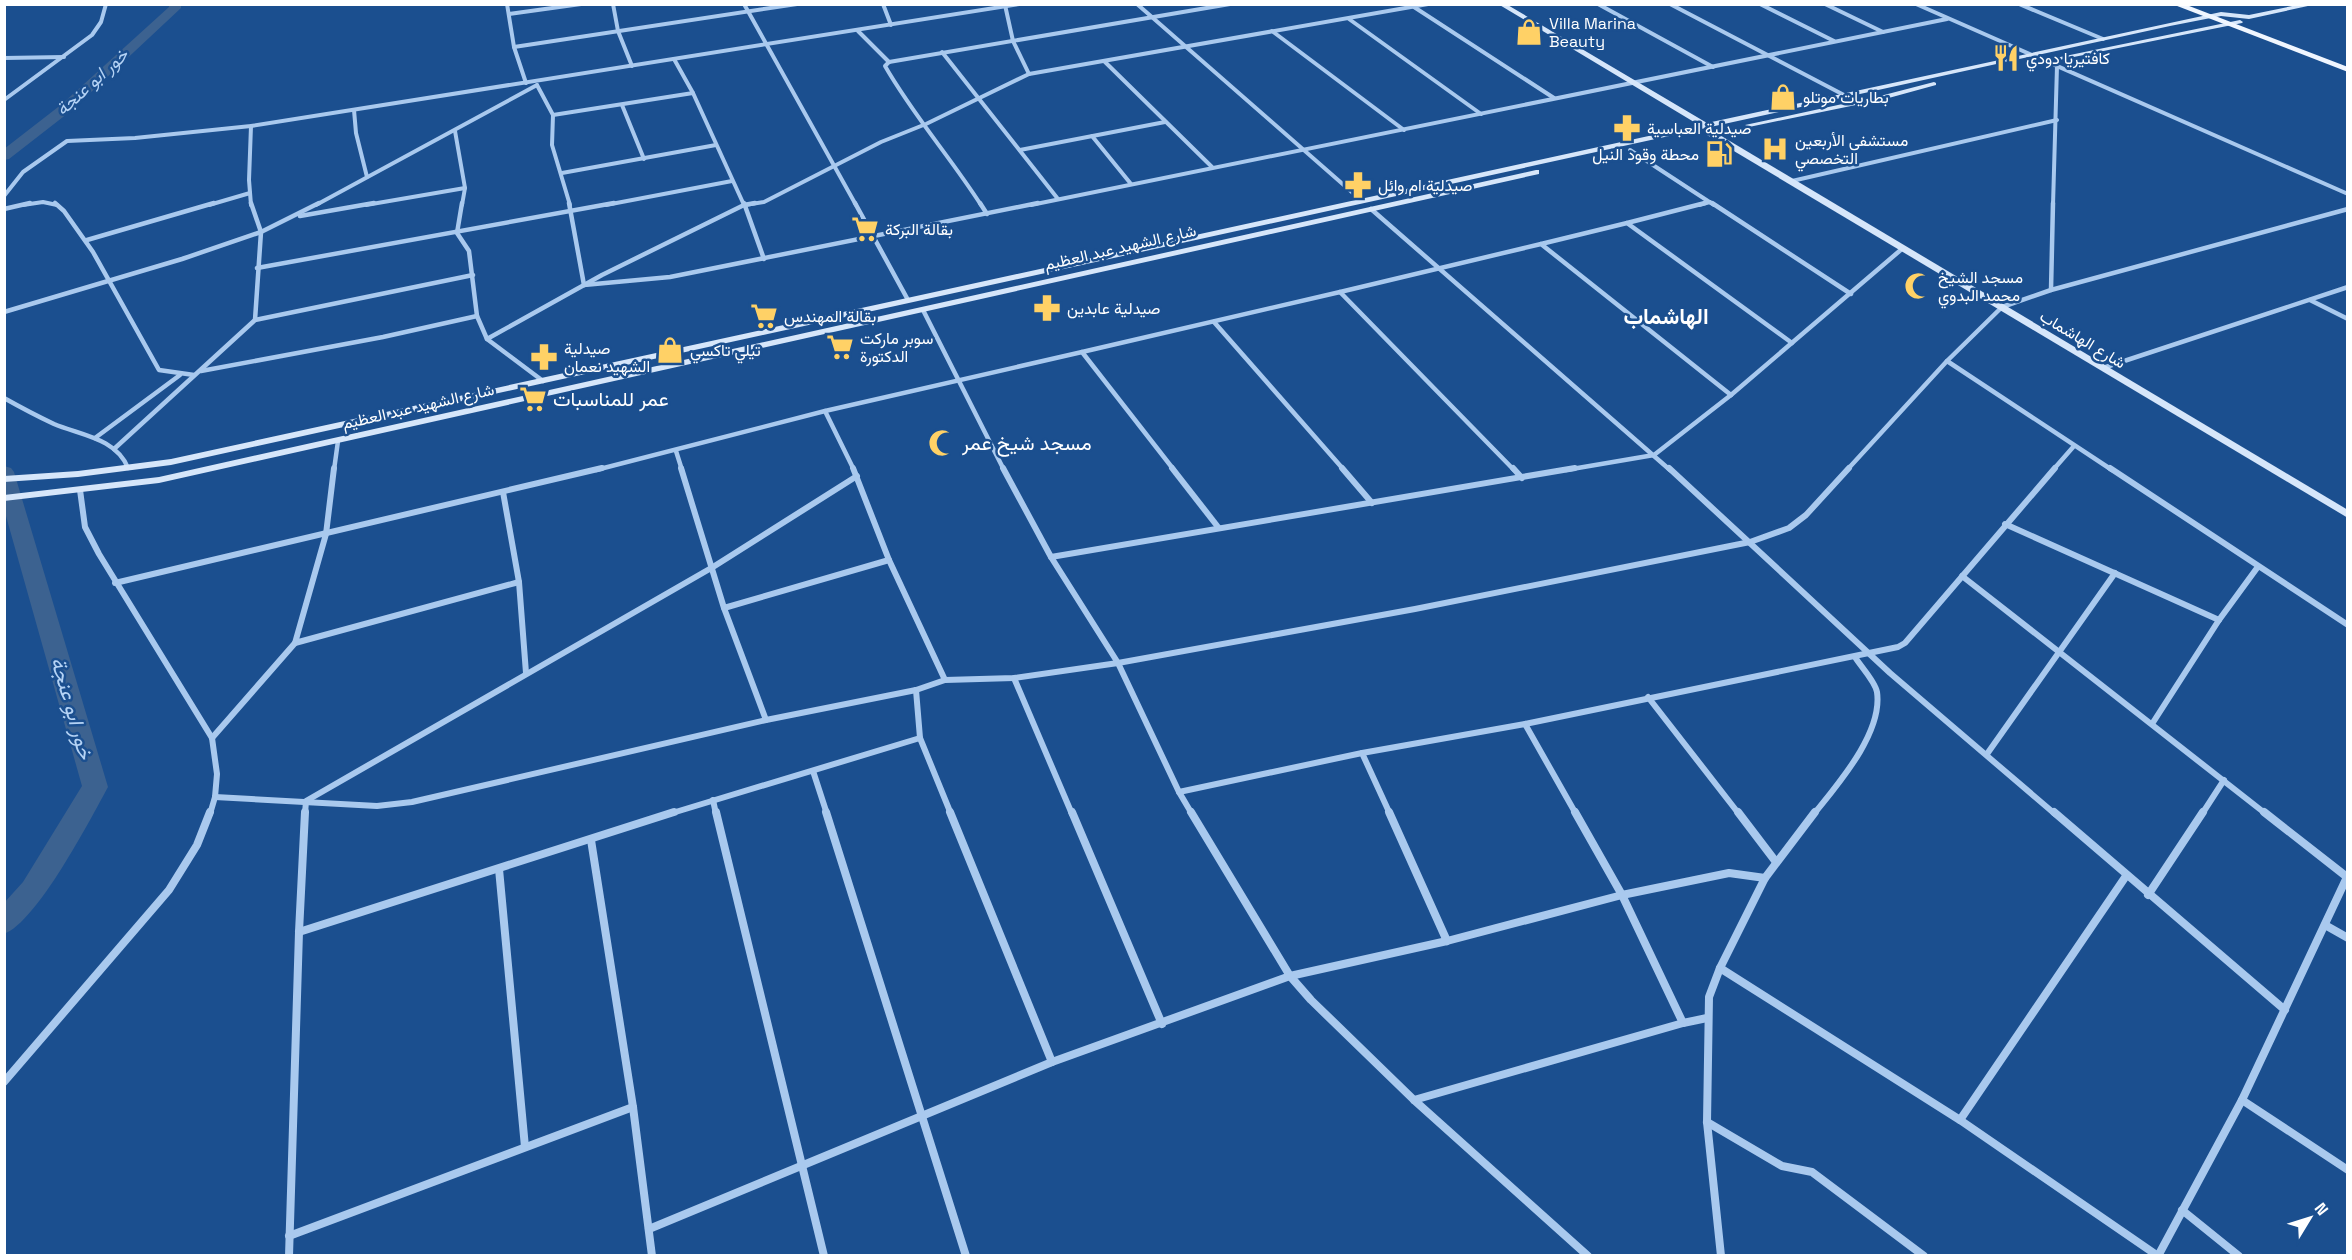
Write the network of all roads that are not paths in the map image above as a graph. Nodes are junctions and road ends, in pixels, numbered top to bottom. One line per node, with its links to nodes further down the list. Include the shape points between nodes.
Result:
1 (106, 4): 47 (street, via 97,29)
2 (507, 4): 25 (street)
3 (581, 4): 25 (street)
4 (613, 4): 34 (street)
5 (744, 4): 24 (street)
6 (796, 4): 24 (street)
7 (882, 4): 33 (street)
8 (1019, 4): 22 (street)
9 (1137, 4): 28 (street)
10 (1230, 4): 28 (street)
11 (1428, 4): 23 (street)
12 (1501, 4): 60 (main road, شارع الهاشماب)
13 (1598, 4): 56 (street)
14 (1670, 4): 46 (street)
15 (1760, 4): 40 (street)
16 (1825, 4): 37 (street)
17 (1916, 4): 30 (street)
18 (2019, 4): 38 (street)
19 (2175, 4): 27 (main road)
20 (2197, 4): 26 (main road)
21 (2314, 4): 31 (main road, شارع الشهيد عبد العظيم)
22 (1006, 6): 33 (street); 39 (street)
23 (1413, 7): 29 (street); 66 (street)
24 (748, 12): 34 (street); 41 (street)
25 (509, 14): 42 (street)
26 (2222, 14): 27 (main road, شارع الشهيد عبد العظيم); 31 (main road)
27 (2206, 16): 32 (main road); 38 (main road, شارع الشهيد عبد العظيم)
28 (1150, 17): 39 (street); 43 (street)
29 (1349, 19): 36 (street); 71 (street)
30 (1947, 19): 37 (street); 45 (street)
31 (2246, 19): 32 (main road, شارع الشهيد عبد العظيم); 52 (main road)
32 (2227, 24): 51 (main road, شارع الشهيد عبد العظيم); 57 (main road)
33 (891, 25): 35 (street)
34 (618, 31): 42 (street); 54 (street)
35 (858, 31): 41 (street); 53 (street)
36 (1272, 31): 43 (street); 77 (street)
37 (1883, 32): 40 (street)
38 (2103, 39): 45 (main road, شارع الشهيد عبد العظيم)
39 (1013, 41): 44 (street); 58 (street)
40 (1836, 42): 46 (street)
41 (766, 45): 49 (street); 86 (street)
42 (514, 47): 59 (street)
43 (1186, 47): 50 (street); 83 (street)
44 (942, 52): 53 (street); 67 (street)
45 (2032, 55): 51 (street); 62 (main road, شارع الشهيد عبد العظيم)
46 (1766, 56): 56 (street); 64 (street)
47 (64, 57): 48 (street); 68 (street)
48 (4, 58)
49 (675, 59): 54 (street); 63 (street)
50 (1104, 61): 58 (street); 74 (street)
51 (2045, 61): 55 (street); 65 (main road, شارع الشهيد عبد العظيم)
52 (2348, 61)
53 (889, 62): 75 (street, via 885,66 901,94)
54 (632, 66): 59 (street)
55 (2057, 66): 73 (street); 97 (street)
56 (1713, 67): 60 (street)
57 (2348, 70)
58 (1029, 74): 67 (street)
59 (525, 83): 61 (street); 70 (street)
60 (1632, 83): 66 (street); 78 (main road, شارع الهاشماب)
61 (537, 85): 72 (street); 79 (street, via 472,118)
62 (1873, 89): 64 (main road, شارع الشهيد عبد العظيم); 65 (main road)
63 (693, 93): 69 (street); 81 (street)
64 (1844, 95): 78 (main road, شارع الشهيد عبد العظيم)
65 (1885, 97): 78 (main road, شارع الشهيد عبد العظيم)
66 (1554, 98): 71 (street)
67 (979, 99): 75 (street); 82 (street)
68 (4, 100)
69 (622, 105): 72 (street); 85 (street)
70 (354, 110): 76 (street); 90 (street)
71 (1481, 114): 77 (street)
72 (553, 115): 89 (street, via 552,145)
73 (2057, 120): 93 (street); 125 (street)
74 (1165, 123): 80 (street); 87 (street)
75 (926, 124): 86 (street); 107 (street)
76 (251, 126): 96 (street); 98 (street, via 67,141 23,172)
77 (1404, 130): 83 (street)
78 (1708, 130): 84 (main road, شارع الشهيد عبد العظيم); 88 (main road, شارع الشهيد عبد العظيم); 93 (main road, شارع الهاشماب)
79 (455, 131): 90 (street); 95 (street)
80 (1092, 136): 82 (street); 94 (street)
81 (716, 145): 85 (street); 92 (street)
82 (1020, 150): 99 (street)
83 (1302, 150): 87 (street); 100 (street)
84 (1630, 150): 91 (main road, شارع الشهيد عبد العظيم); 101 (street)
85 (644, 159): 89 (street)
86 (835, 165): 102 (street, via 764,202); 112 (street)
87 (1212, 167): 94 (street)
88 (1505, 170): 91 (main road); 100 (main road, شارع الشهيد عبد العظيم)
89 (562, 173): 106 (street)
90 (367, 177): 108 (street)
91 (1514, 177): 104 (main road, شارع الشهيد عبد العظيم)
92 (732, 181): 102 (street); 106 (street)
93 (1792, 181): 115 (main road, شارع الهاشماب)
94 (1131, 184): 99 (street)
95 (465, 188): 108 (street); 111 (street)
96 (250, 193): 110 (street); 113 (street)
97 (2348, 194)
98 (4, 196)
99 (1058, 199): 107 (street)
100 (1362, 201): 116 (main road, شارع الشهيد عبد العظيم)
101 (1710, 202): 109 (street); 127 (street)
102 (744, 206): 118 (street); 123 (street)
103 (4, 209): 113 (street, via 55,203)
104 (1371, 209): 117 (main road, شارع الشهيد عبد العظيم); 120 (street)
105 (2348, 209): 125 (street)
106 (571, 210): 111 (street); 123 (street)
107 (987, 214): 112 (street)
108 (293, 217): 110 (street)
109 (1627, 223): 114 (street); 138 (street)
110 (261, 232): 119 (street); 122 (street)
111 (457, 233): 119 (street); 121 (street, via 469,251)
112 (875, 236): 118 (street); 128 (street)
113 (87, 240): 122 (street)
114 (1540, 244): 120 (street); 149 (street)
115 (1903, 248): 127 (street); 130 (main road, شارع الهاشماب)
116 (1143, 249): 117 (main road); 128 (main road, شارع الشهيد عبد العظيم)
117 (1149, 257): 131 (main road, شارع الشهيد عبد العظيم)
118 (765, 259): 123 (street, via 661,279)
119 (257, 268): 135 (street)
120 (1439, 268): 126 (street); 157 (street)
121 (473, 275): 133 (street); 135 (street)
122 (109, 281): 132 (street); 145 (street, via 159,370)
123 (584, 285): 137 (street)
124 (2348, 287): 129 (street)
125 (2051, 290): 130 (street)
126 (1340, 292): 136 (street); 160 (street)
127 (1851, 294): 138 (street)
128 (908, 300): 139 (main road, شارع الشهيد عبد العظيم)
129 (2310, 300): 134 (street); 143 (street)
130 (2002, 307): 142 (street); 143 (main road, شارع الهاشماب)
131 (923, 310): 141 (main road, شارع الشهيد عبد العظيم); 148 (street)
132 (4, 312)
133 (477, 316): 137 (street); 144 (street)
134 (2348, 319)
135 (255, 320): 144 (street)
136 (1214, 322): 140 (street); 165 (street)
137 (488, 339): 147 (street)
138 (1792, 342): 149 (street)
139 (688, 349): 141 (main road); 147 (main road, شارع الشهيد عبد العظيم)
140 (1082, 352): 148 (street); 168 (street)
141 (691, 361): 153 (main road, شارع الشهيد عبد العظيم)
142 (1947, 361): 154 (street); 170 (street, via 1806,515 1789,528)
143 (2103, 368): 166 (main road, شارع الهاشماب)
144 (199, 371): 146 (street)
145 (180, 375): 146 (street); 152 (street)
146 (194, 375): 155 (street)
147 (543, 381): 158 (main road, شارع الشهيد عبد العظيم)
148 (959, 382): 151 (street); 171 (street)
149 (1731, 395): 157 (street)
150 (4, 398): 152 (street)
151 (825, 411): 156 (street); 159 (street)
152 (95, 438): 155 (street)
153 (338, 441): 162 (main road, شارع الشهيد عبد العظيم, via 159,480); 169 (street)
154 (2074, 446): 167 (street); 174 (street)
155 (114, 449): 158 (street, via 127,461)
156 (676, 451): 163 (street); 173 (street)
157 (1654, 454): 160 (street); 170 (street)
158 (128, 468): 161 (main road, شارع الشهيد عبد العظيم)
159 (857, 477): 172 (street); 173 (street)
160 (1522, 478): 165 (street)
161 (4, 479)
162 (80, 490): 164 (main road, شارع الشهيد عبد العظيم); 178 (street, via 85,527)
163 (503, 492): 169 (street); 177 (street)
164 (4, 498)
165 (1371, 503): 168 (street)
166 (2348, 515)
167 (2005, 524): 175 (street); 176 (street)
168 (1218, 526): 171 (street)
169 (326, 534): 178 (street); 182 (street)
170 (1750, 542): 184 (street); 186 (street)
171 (1051, 557): 186 (street)
172 (889, 560): 179 (street); 189 (street)
173 (713, 567): 179 (street); 187 (street)
174 (2257, 568): 180 (street); 181 (street)
175 (2115, 573): 180 (street); 183 (street)
176 (1962, 576): 183 (street); 184 (street, via 1905,643)
177 (519, 582): 182 (street); 187 (street)
178 (115, 583): 195 (street)
179 (724, 608): 192 (street)
180 (2219, 620): 194 (street)
181 (2348, 626)
182 (295, 643): 195 (street)
183 (2059, 653): 194 (street); 198 (street)
184 (1869, 654): 185 (street); 198 (street)
185 (1855, 657): 191 (street); 206 (street, via 1877,690 1872,724 1860,756)
186 (1119, 663): 188 (street); 201 (street)
187 (526, 673): 204 (street)
188 (1014, 678): 189 (street); 222 (street)
189 (945, 680): 190 (street)
190 (916, 690): 192 (street); 196 (street)
191 (1648, 698): 193 (street); 206 (street)
192 (766, 720): 204 (street, via 412,802 377,806)
193 (1525, 724): 197 (street); 211 (street)
194 (2152, 724): 200 (street)
195 (212, 738): 202 (street, via 218,763)
196 (920, 738): 199 (street); 223 (street)
197 (1362, 753): 201 (street); 216 (street)
198 (1988, 754): 208 (street)
199 (813, 771): 203 (street); 228 (street)
200 (2224, 780): 209 (street); 212 (street)
201 (1179, 792): 218 (street)
202 (215, 797): 204 (street); 224 (street, via 202,833 177,879)
203 (713, 800): 205 (street); 232 (street)
204 (306, 801): 214 (street)
205 (591, 840): 207 (street); 227 (street)
206 (1776, 862): 210 (street)
207 (499, 869): 214 (street); 231 (street)
208 (2126, 876): 212 (street); 229 (street)
209 (2347, 876): 213 (street)
210 (1765, 878): 211 (street, via 1729,873); 217 (street)
211 (1622, 895): 216 (street); 221 (street)
212 (2148, 895): 219 (street)
213 (2325, 925): 215 (street); 219 (street)
214 (299, 932): 236 (street)
215 (2348, 938)
216 (1447, 940): 218 (street)
217 (1720, 968): 220 (street, via 1709,997); 229 (street)
218 (1290, 976): 222 (street); 225 (street)
219 (2285, 1010): 226 (street)
220 (1707, 1018): 221 (street); 230 (street)
221 (1683, 1023): 225 (street)
222 (1162, 1024): 223 (street)
223 (1052, 1062): 228 (street)
224 (4, 1082)
225 (1414, 1100): 241 (street)
226 (2242, 1100): 233 (street); 234 (street)
227 (633, 1107): 231 (street); 235 (street)
228 (922, 1114): 232 (street); 240 (street)
229 (1960, 1120): 244 (street)
230 (1707, 1122): 242 (street); 243 (street, via 1782,1166 1812,1172)
231 (525, 1147): 236 (street)
232 (800, 1164): 235 (street); 239 (street)
233 (2348, 1170)
234 (2182, 1210): 244 (street); 245 (street)
235 (649, 1229): 238 (street)
236 (290, 1236): 237 (street)
237 (289, 1256)
238 (652, 1256)
239 (824, 1256)
240 (966, 1256)
241 (1588, 1256)
242 (1721, 1256)
243 (1924, 1256)
244 (2158, 1256)
245 (2239, 1256)

